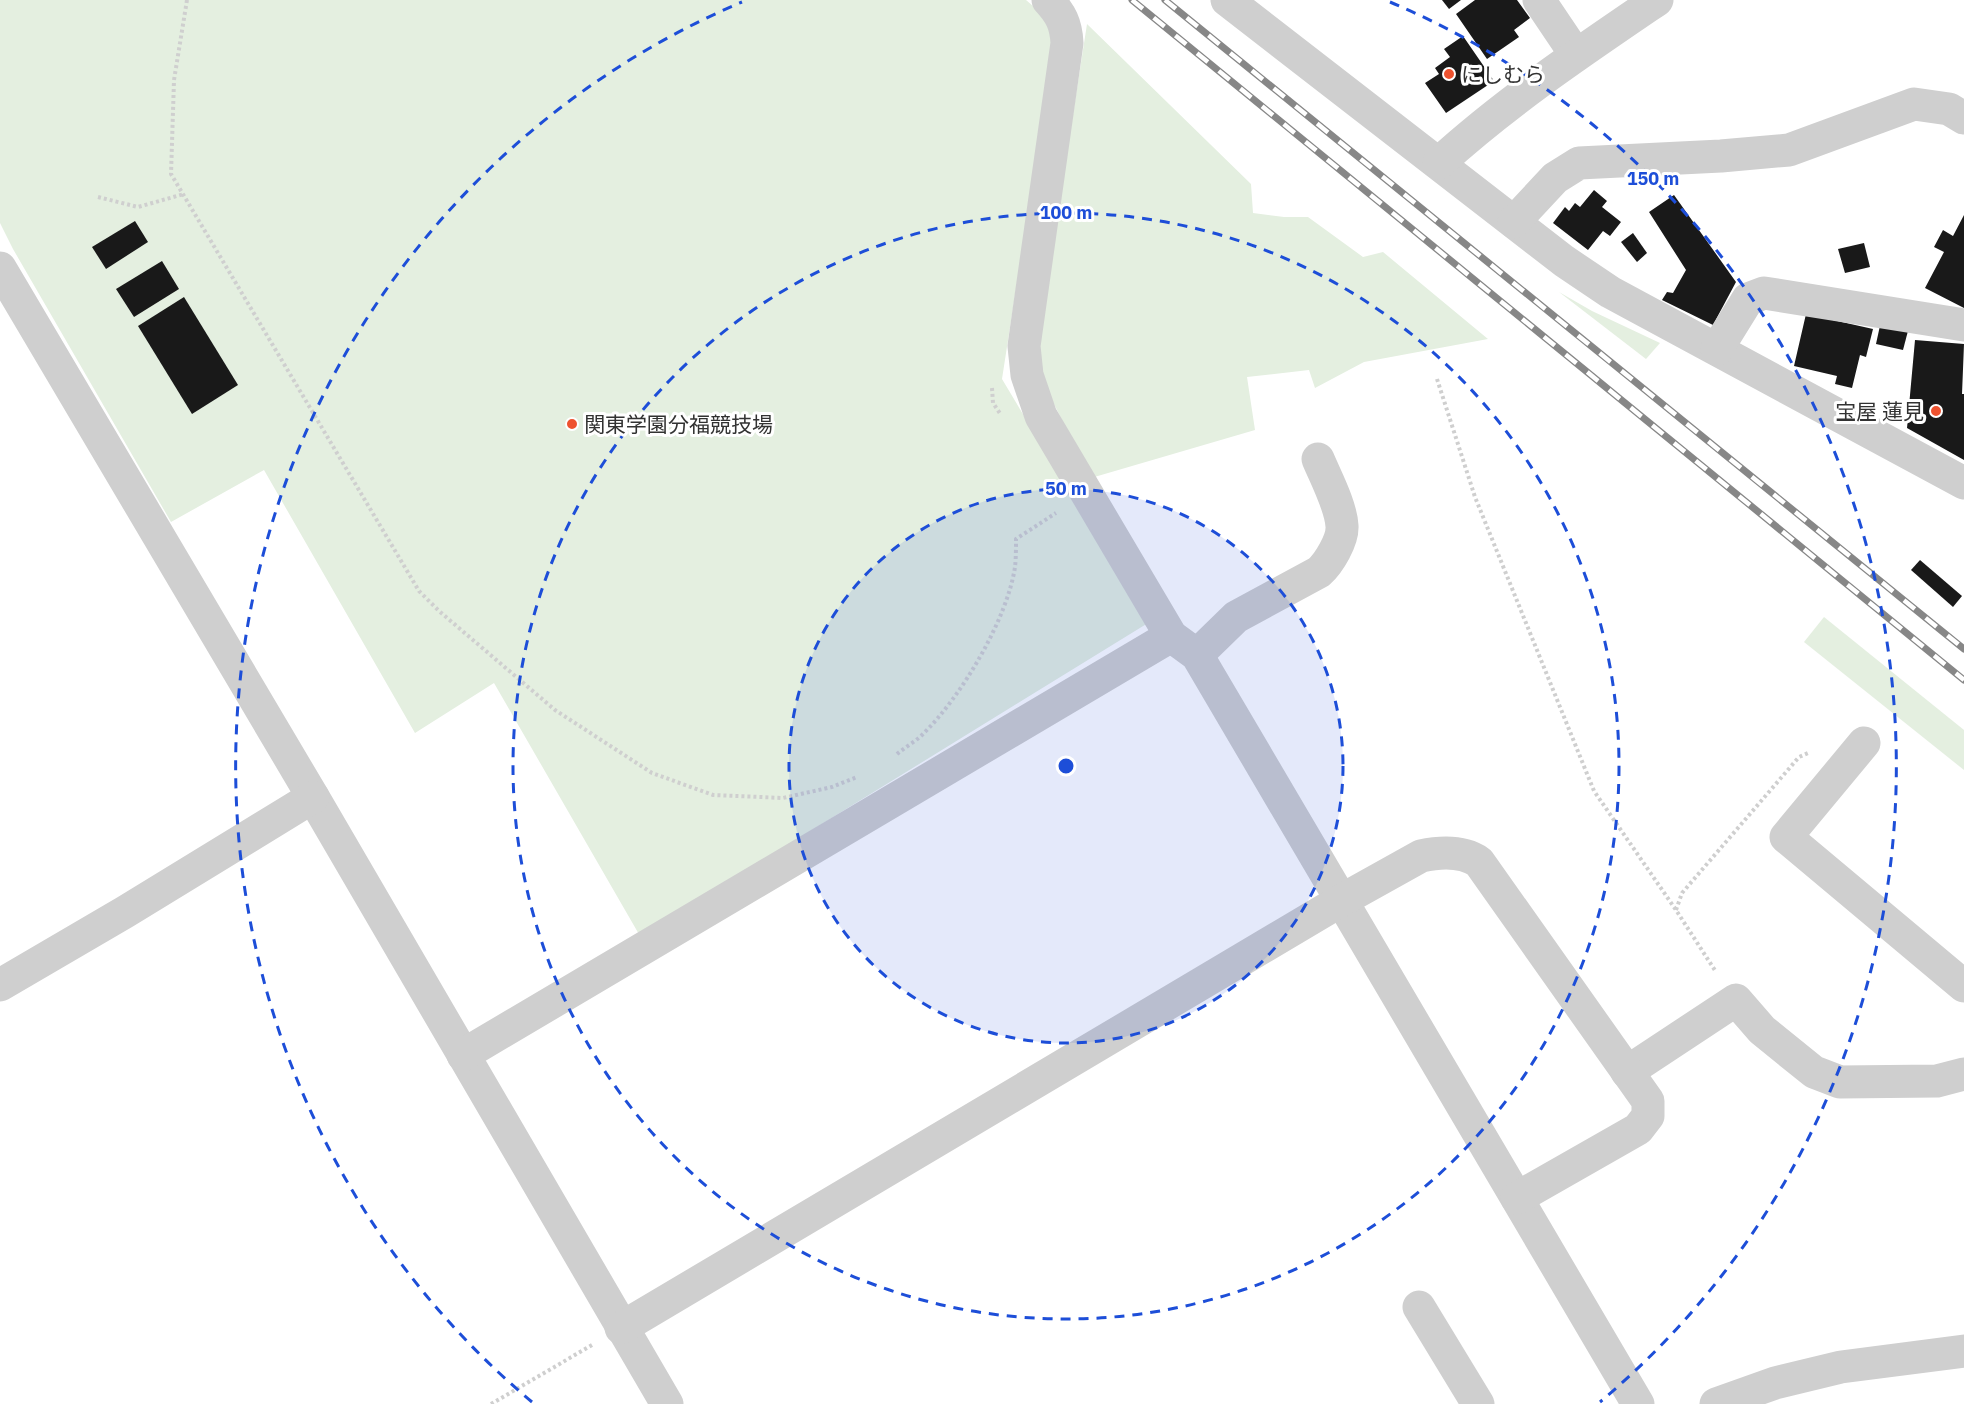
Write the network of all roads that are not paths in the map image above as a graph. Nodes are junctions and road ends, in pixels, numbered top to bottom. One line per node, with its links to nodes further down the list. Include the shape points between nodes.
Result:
1 (1048, 0): 14 (street, via 1066,27 1067,43 1024,346 1027,375 1041,416)
2 (1227, 0): 7 (street)
3 (1539, 0): 5 (street)
4 (1657, 0): 5 (street)
5 (1576, 55): 7 (street)
6 (1964, 118): 8 (street, via 1949,109 1914,104 1789,150 1579,162 1555,178)
7 (1439, 163): 8 (street)
8 (1514, 222): 11 (street, via 1610,292)
9 (0, 268): 17 (street)
10 (1964, 325): 11 (street, via 1764,293 1748,299)
11 (1717, 349): 13 (street)
12 (1318, 459): 15 (street, via 1343,529 1329,562 1319,572 1236,617)
13 (1964, 483)
14 (1171, 636): 15 (street); 21 (street)
15 (1197, 655): 18 (street)
16 (1864, 742): 20 (street, via 1786,837)
17 (313, 797): 19 (street); 21 (street)
18 (1342, 900): 22 (street, via 1421,856 1470,856 1479,862); 24 (street); 26 (street)
19 (0, 985)
20 (1964, 986)
21 (463, 1055): 26 (street)
22 (1627, 1072): 23 (street, via 1736,1000 1762,1030 1814,1072 1840,1082 1937,1081); 24 (street, via 1648,1101 1648,1116 1638,1129)
23 (1964, 1074)
24 (1517, 1198): 30 (street)
25 (1419, 1307): 29 (street)
26 (621, 1328): 28 (street)
27 (1964, 1351): 31 (street, via 1841,1367 1775,1383)
28 (667, 1404)
29 (1478, 1404)
30 (1638, 1404)
31 (1716, 1404)

